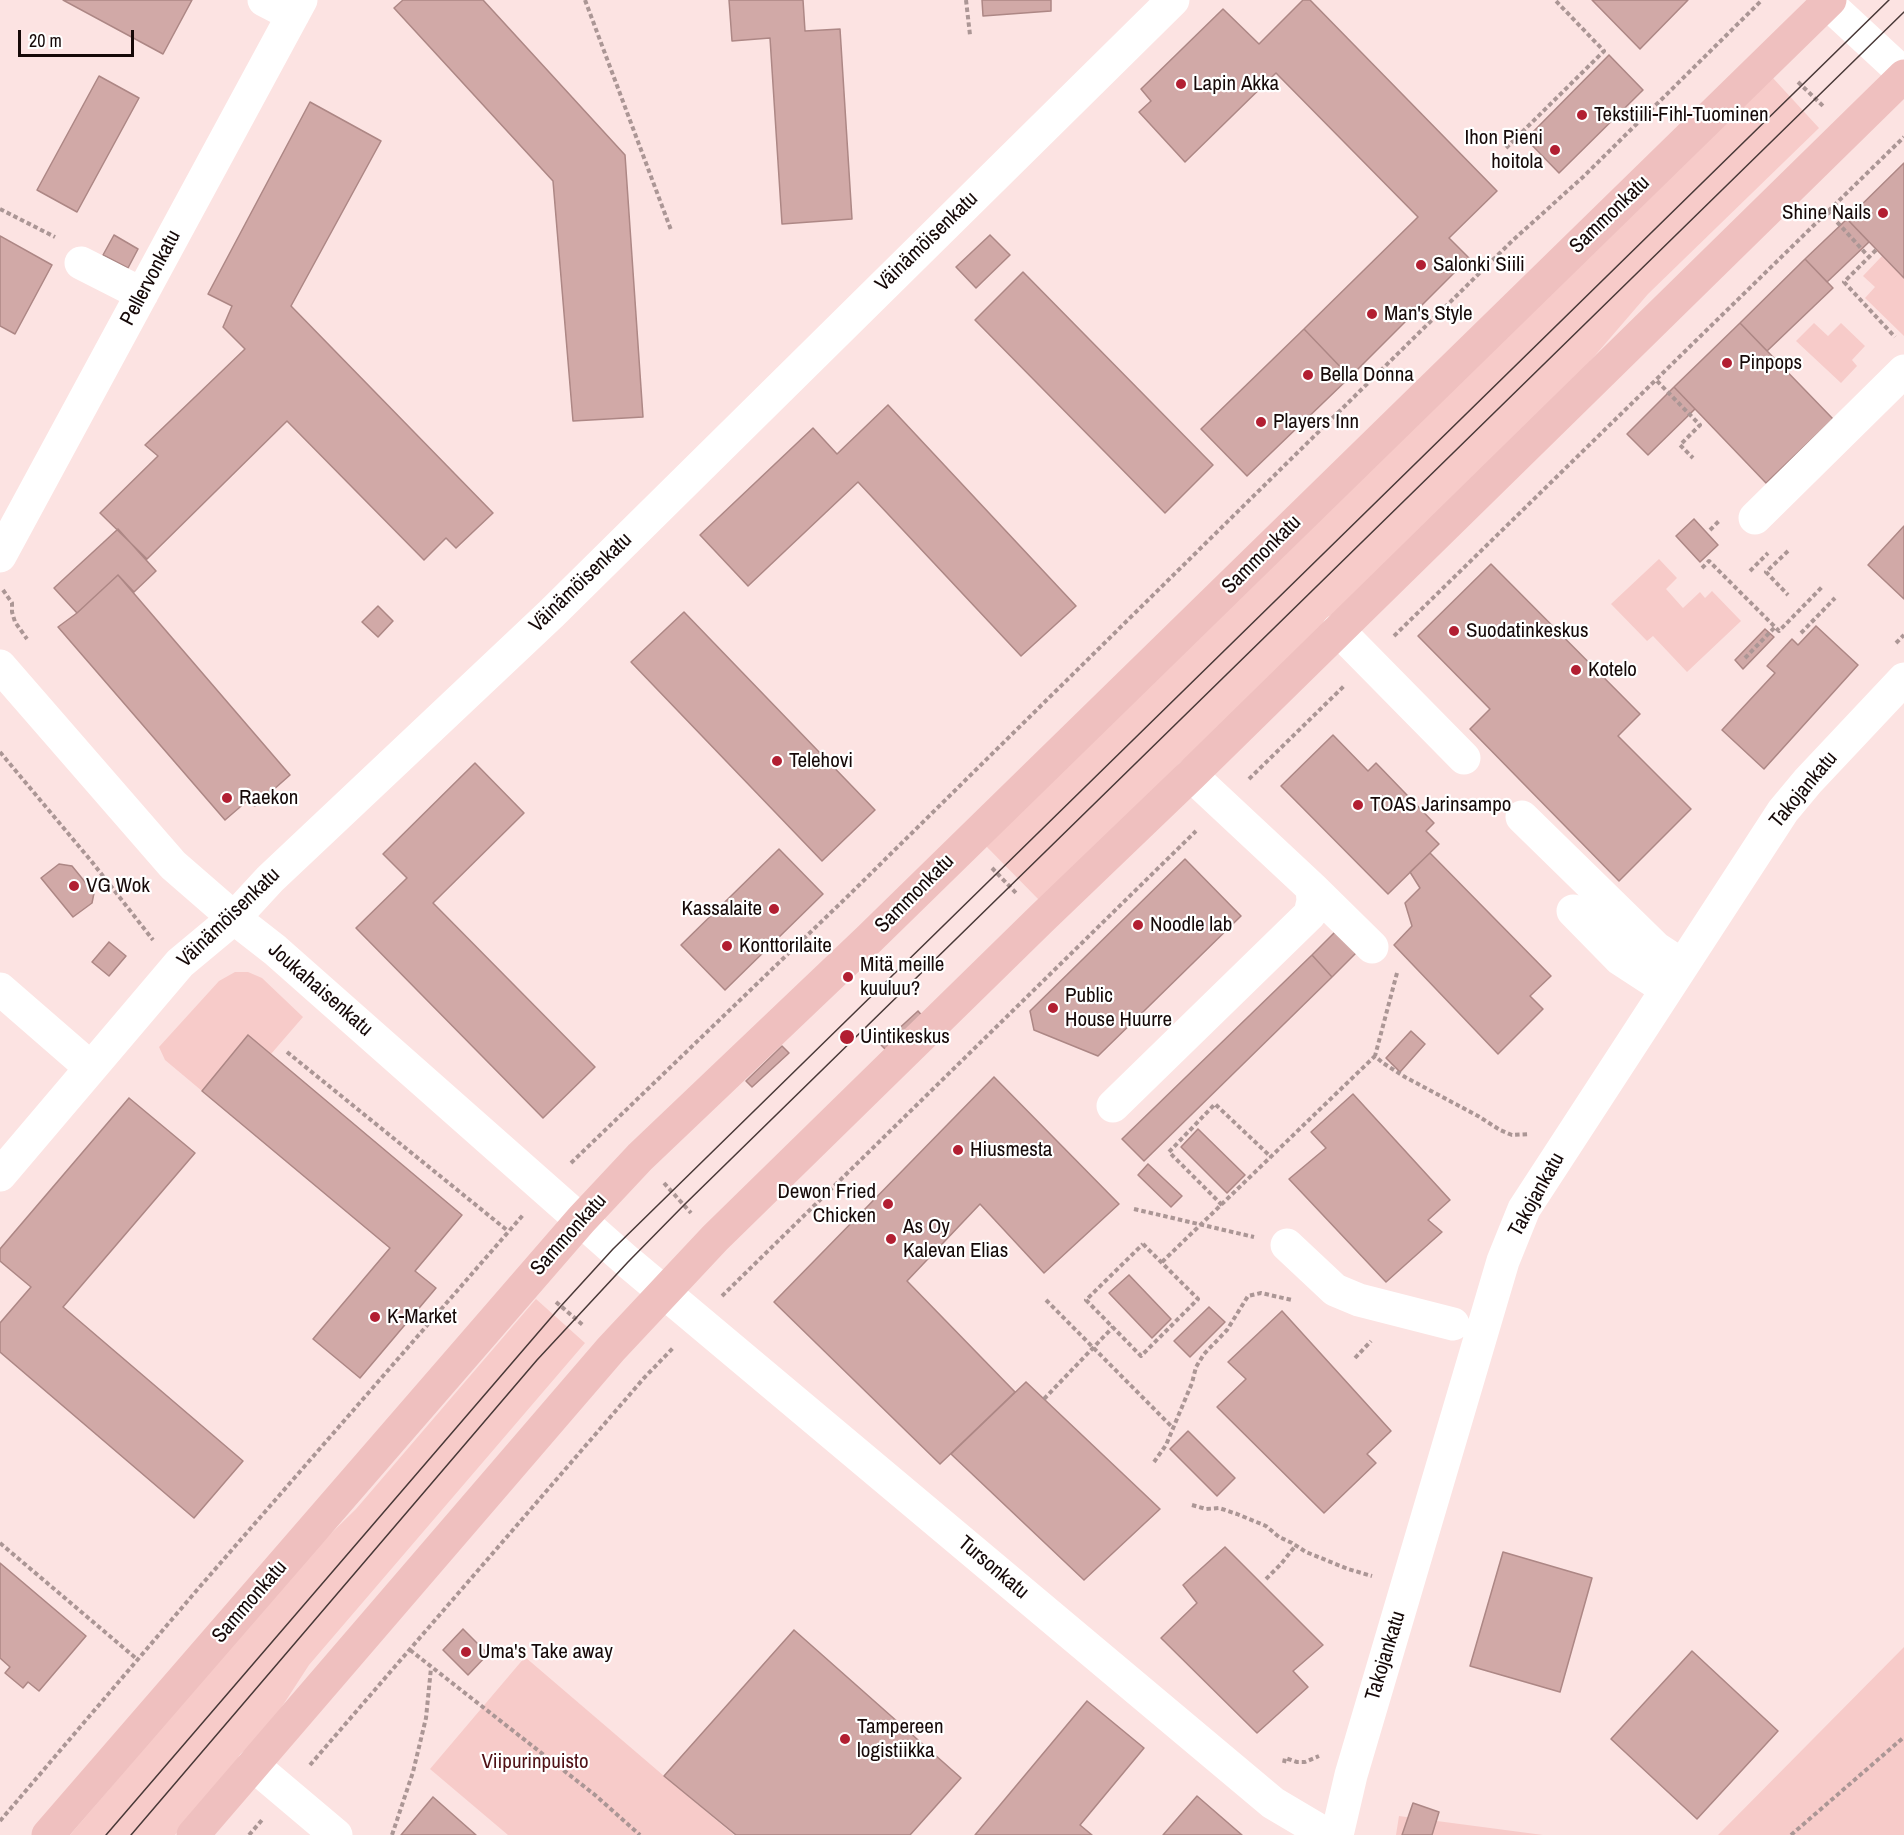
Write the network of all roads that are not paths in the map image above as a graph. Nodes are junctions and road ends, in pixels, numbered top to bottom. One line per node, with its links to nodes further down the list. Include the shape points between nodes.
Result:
1 (264, 0): 4 (street)
2 (1173, 0): 19 (street, Väinämöisenkatu, via 559,605 270,879)
3 (1827, 1): 5 (street); 26 (main road, Sammonkatu, via 869,939 640,1157)
4 (297, 8): 7 (street, Pellervonkatu)
5 (1904, 75): 11 (main road)
6 (81, 263): 7 (street)
7 (142, 294): 10 (street, Pellervonkatu)
8 (1904, 371): 9 (street)
9 (1755, 518)
10 (0, 556)
11 (1338, 630): 14 (street); 15 (main road)
12 (0, 666): 19 (street, Joukahaisenkatu, via 173,865)
13 (1904, 679): 21 (street, Takojankatu, via 1783,811)
14 (1464, 758)
15 (1191, 775): 17 (street); 28 (main road)
16 (1522, 817): 21 (street, via 1656,948)
17 (1311, 888): 20 (street); 24 (street, via 1310,914)
18 (1573, 911): 21 (street, via 1620,959)
19 (234, 918): 23 (street, Väinämöisenkatu, via 180,963); 26 (street, Joukahaisenkatu)
20 (1372, 947)
21 (1674, 977): 35 (street, Takojankatu, via 1543,1178 1514,1231 1351,1774)
22 (0, 989): 23 (street)
23 (91, 1068): 25 (street, Väinämöisenkatu)
24 (1113, 1106)
25 (0, 1175)
26 (581, 1220): 28 (street, Joukahaisenkatu); 31 (main road, Sammonkatu)
27 (1287, 1245): 29 (street, via 1335,1290)
28 (664, 1291): 30 (main road); 34 (street, Tursonkatu, via 1272,1803)
29 (1453, 1324)
30 (253, 1765): 32 (main road); 33 (street)
31 (48, 1835)
32 (193, 1835)
33 (336, 1835)
34 (1327, 1835)
35 (1337, 1835)

